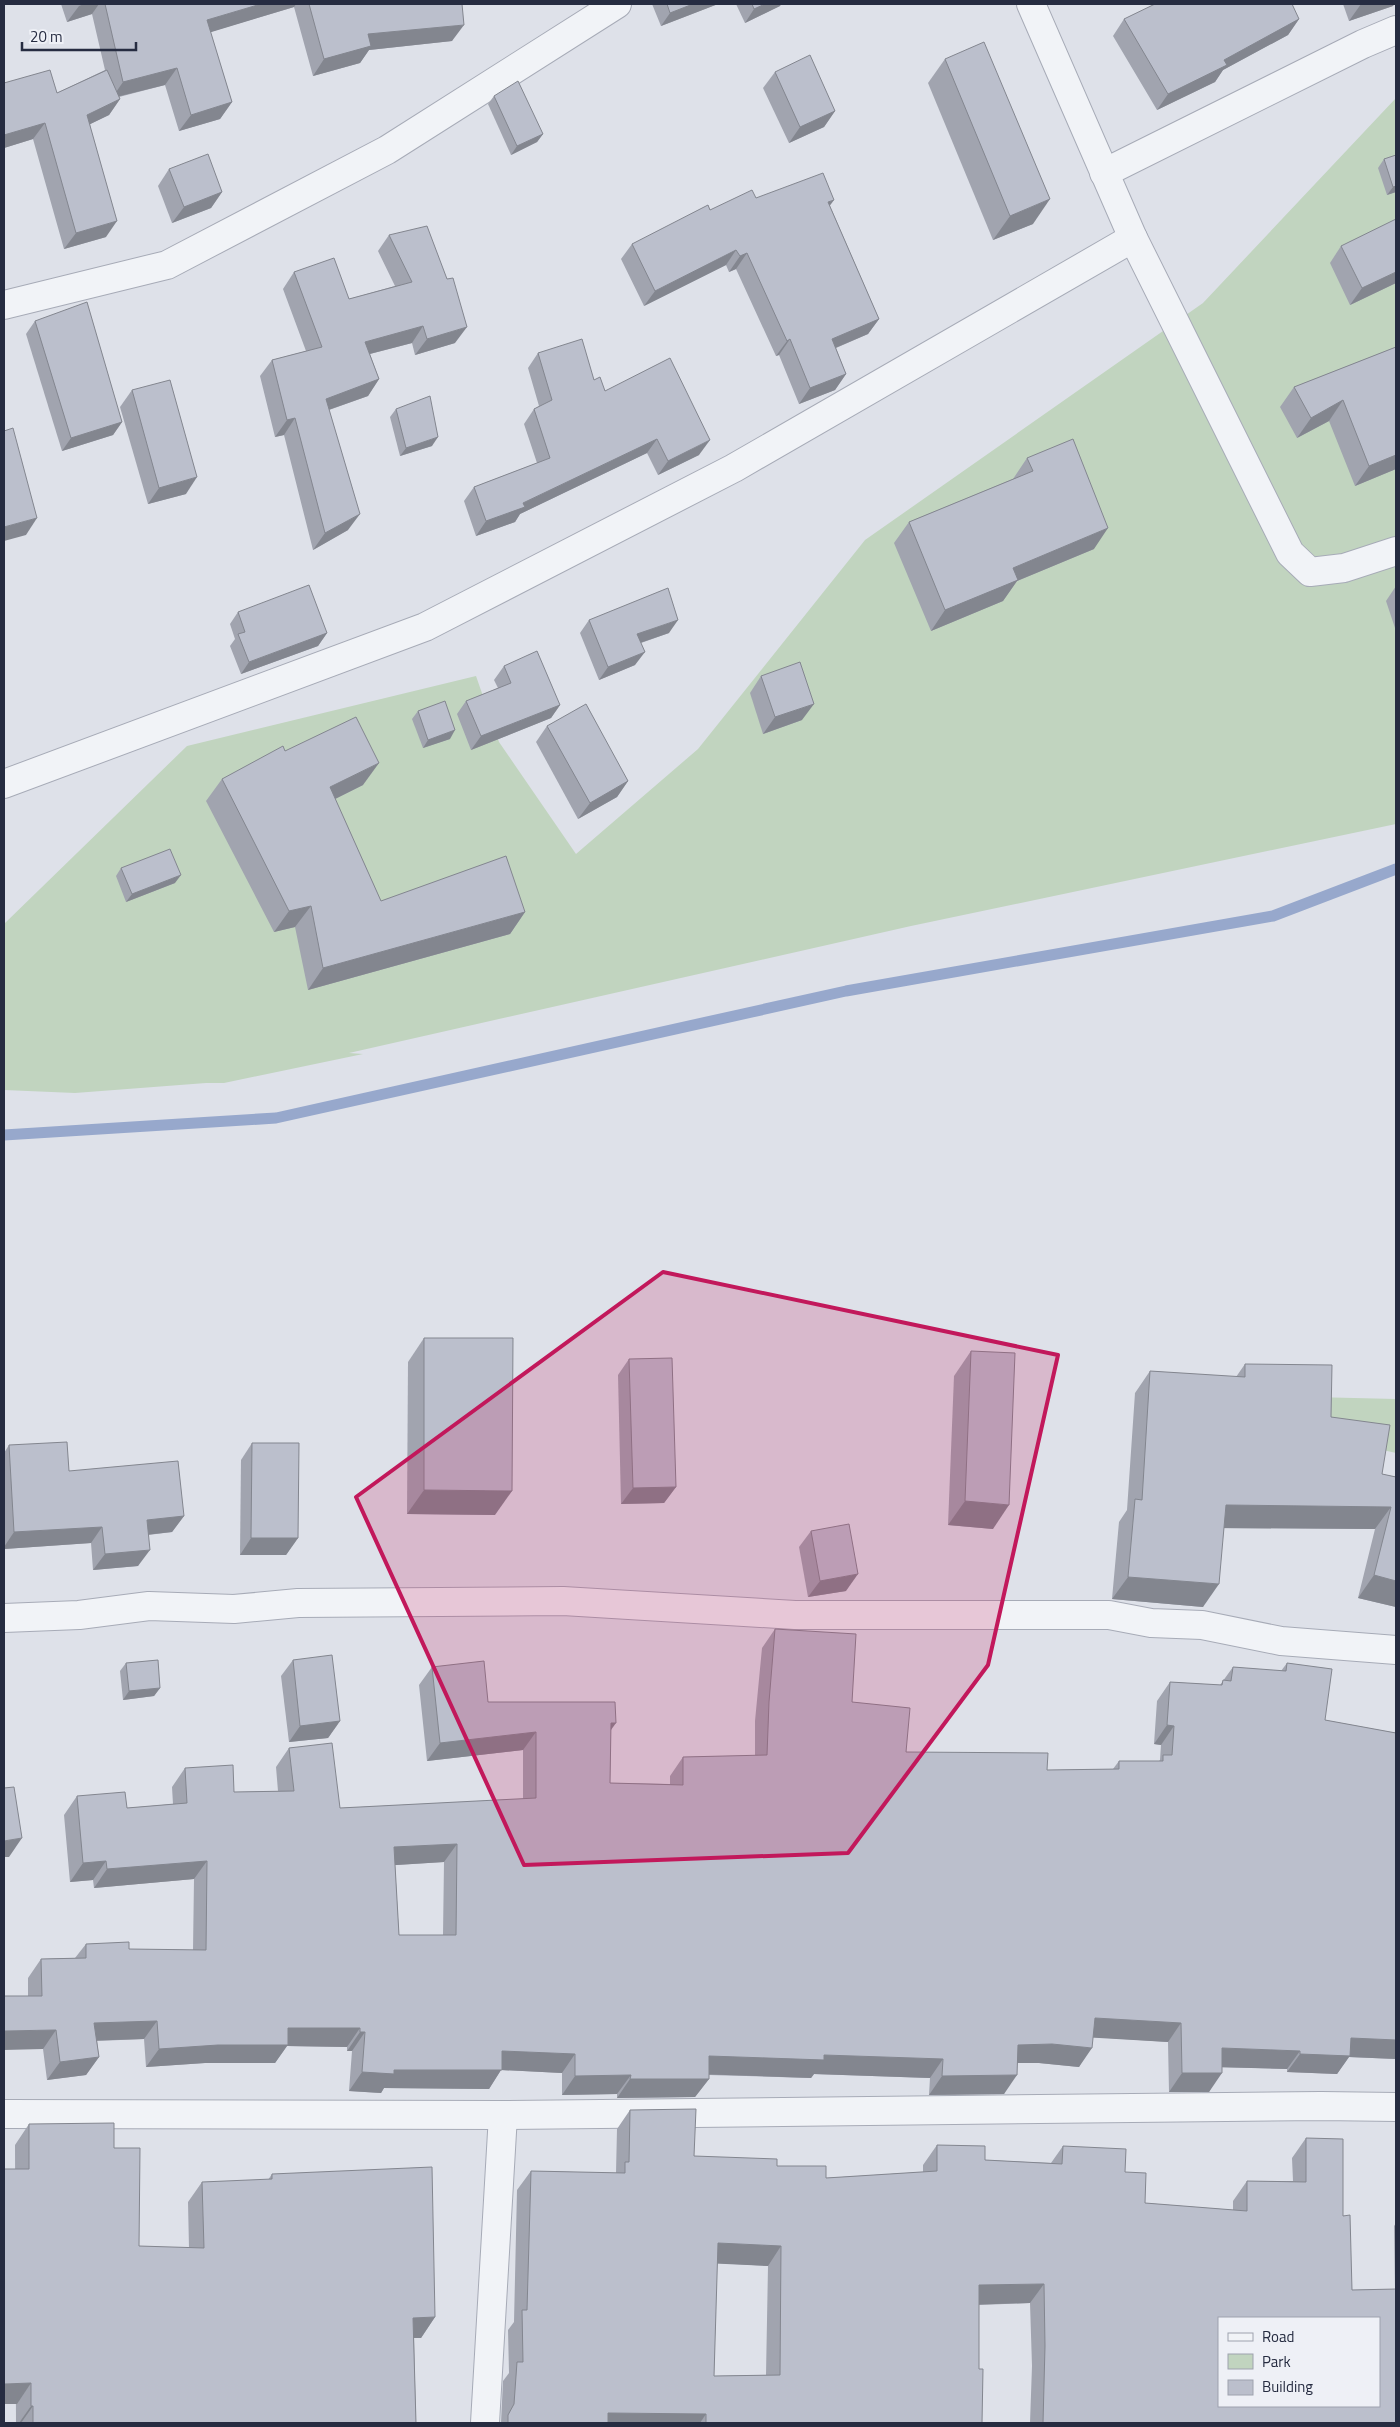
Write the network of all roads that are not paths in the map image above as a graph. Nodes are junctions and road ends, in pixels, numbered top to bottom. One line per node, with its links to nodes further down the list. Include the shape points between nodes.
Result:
1 (617, 4): 6 (street, via 387,150 167,264)
2 (1031, 4): 4 (street)
3 (1396, 30): 4 (street)
4 (1104, 173): 5 (street)
5 (1134, 238): 7 (street, via 1290,553 1310,572 1344,568); 8 (street, via 734,468 425,627)
6 (4, 305)
7 (1396, 551)
8 (4, 784)
9 (4, 1618): 10 (street, via 79,1615 149,1606 234,1609 298,1603 563,1601 795,1615 1109,1615 1202,1625 1281,1641)
10 (1396, 1650)
11 (1396, 2107): 13 (street)
12 (4, 2114): 13 (street)
13 (503, 2116): 14 (street)
14 (485, 2423)

